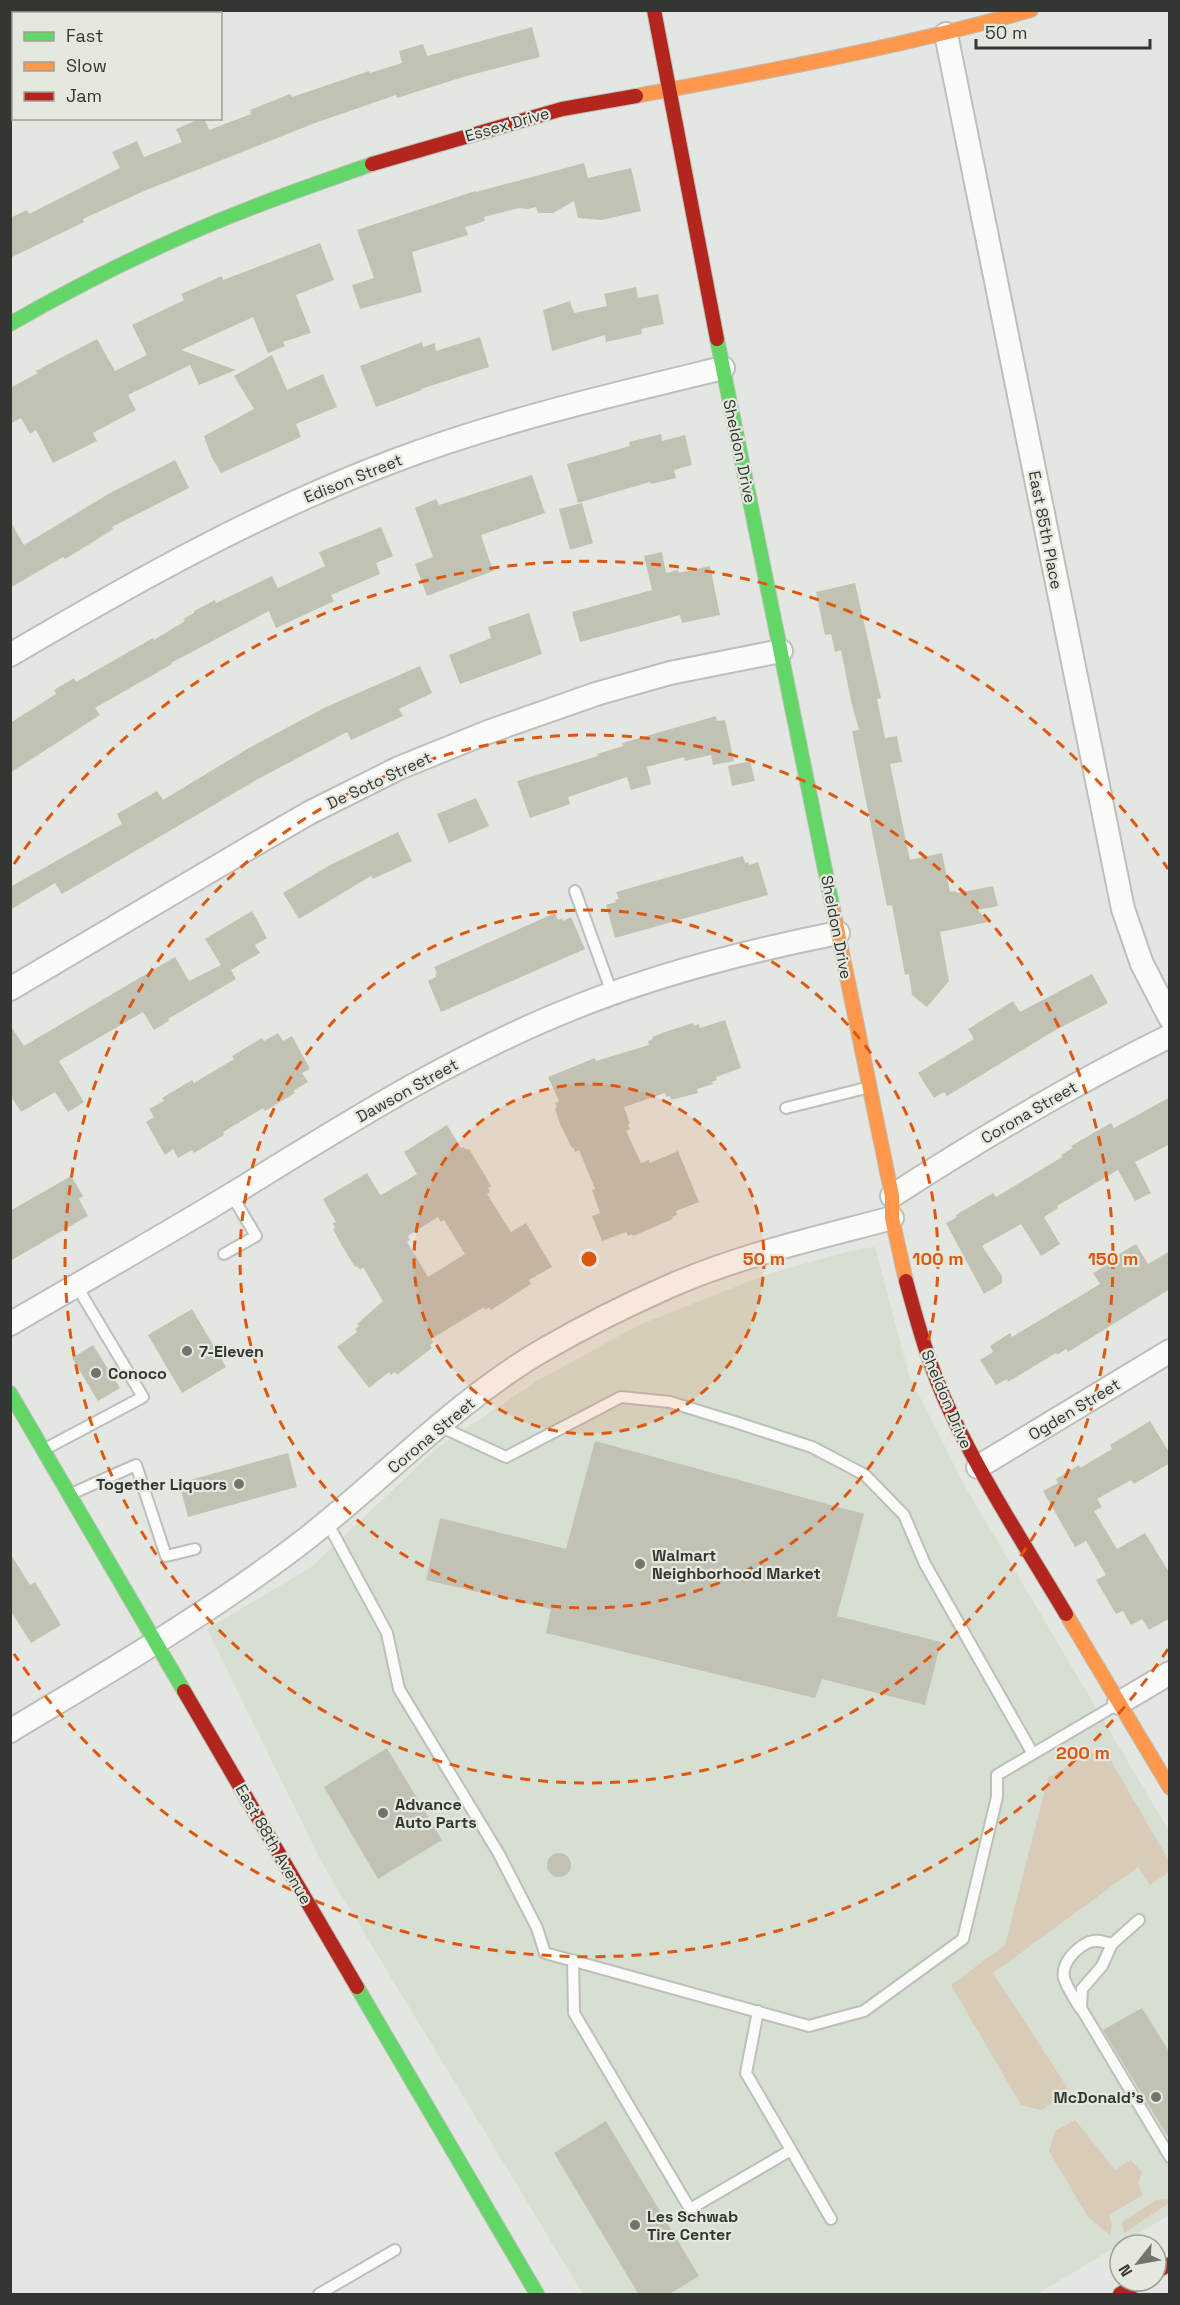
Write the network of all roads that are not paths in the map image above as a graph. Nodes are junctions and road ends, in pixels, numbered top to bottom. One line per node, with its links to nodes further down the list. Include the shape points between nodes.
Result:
1 (654, 10): 4 (street, Sheldon Drive)
2 (1031, 10): 3 (street, Essex Drive)
3 (946, 34): 4 (street, Essex Drive); 13 (street, East 85th Place, via 1123,909 1142,964)
4 (670, 89): 5 (street, Essex Drive, via 562,109 390,158 278,198 148,253); 6 (street, Sheldon Drive)
5 (10, 324)
6 (723, 368): 7 (street, Sheldon Drive); 8 (street, Edison Street, via 549,411 390,462 215,539)
7 (781, 651): 10 (street, Sheldon Drive); 11 (street, De Soto Street, via 670,673 596,694 399,768 309,813)
8 (10, 655)
9 (575, 891): 12 (lane)
10 (838, 933): 12 (street, Dawson Street, via 676,971); 15 (street, Sheldon Drive)
11 (10, 989)
12 (612, 993): 17 (street, Dawson Street, via 497,1042 376,1104)
13 (1170, 1018)
14 (1170, 1036): 18 (street, Corona Street, via 962,1151)
15 (869, 1088): 16 (lane); 18 (street, Sheldon Drive)
16 (786, 1107)
17 (231, 1194): 19 (lane, via 256,1236); 20 (street, Dawson Street)
18 (892, 1207): 24 (street, Corona Street, via 723,1266 612,1313 542,1351); 26 (street, Sheldon Drive, via 903,1273 923,1342 949,1409)
19 (224, 1254)
20 (76, 1285): 21 (street, Dawson Street); 25 (lane, via 144,1397)
21 (10, 1324)
22 (1170, 1351): 26 (street, Ogden Street)
23 (10, 1393): 25 (street, East 88th Avenue)
24 (439, 1426): 28 (street, Corona Street); 34 (lane, via 506,1457 621,1397 670,1402 812,1447 865,1475 904,1515 925,1564)
25 (44, 1450): 27 (street, East 88th Avenue)
26 (978, 1467): 32 (street, Sheldon Drive)
27 (70, 1494): 29 (lane, via 136,1465 166,1556); 30 (street, East 88th Avenue)
28 (327, 1522): 30 (street, Corona Street, via 265,1570); 38 (lane, via 387,1633 399,1689 499,1854 537,1929 544,1953)
29 (195, 1549)
30 (157, 1643): 33 (street, Corona Street); 46 (street, East 88th Avenue)
31 (1170, 1673): 32 (street)
32 (1119, 1703): 34 (lane); 35 (street, Sheldon Drive)
33 (10, 1731)
34 (1032, 1754): 40 (lane, via 997,1775 997,1797 963,1939 864,2011 809,2026)
35 (1170, 1788)
36 (1139, 1920): 37 (lane)
37 (1112, 1944): 39 (lane, via 1102,1966 1082,1989); 39 (lane, via 1091,1941 1065,1963 1064,1977)
38 (573, 1960): 40 (lane); 41 (lane, via 574,2013 690,2209)
39 (1081, 2008): 42 (lane)
40 (758, 2011): 41 (lane, via 746,2073)
41 (791, 2150): 43 (lane)
42 (1170, 2157)
43 (831, 2219)
44 (396, 2250): 45 (lane)
45 (319, 2295)
46 (537, 2295)

